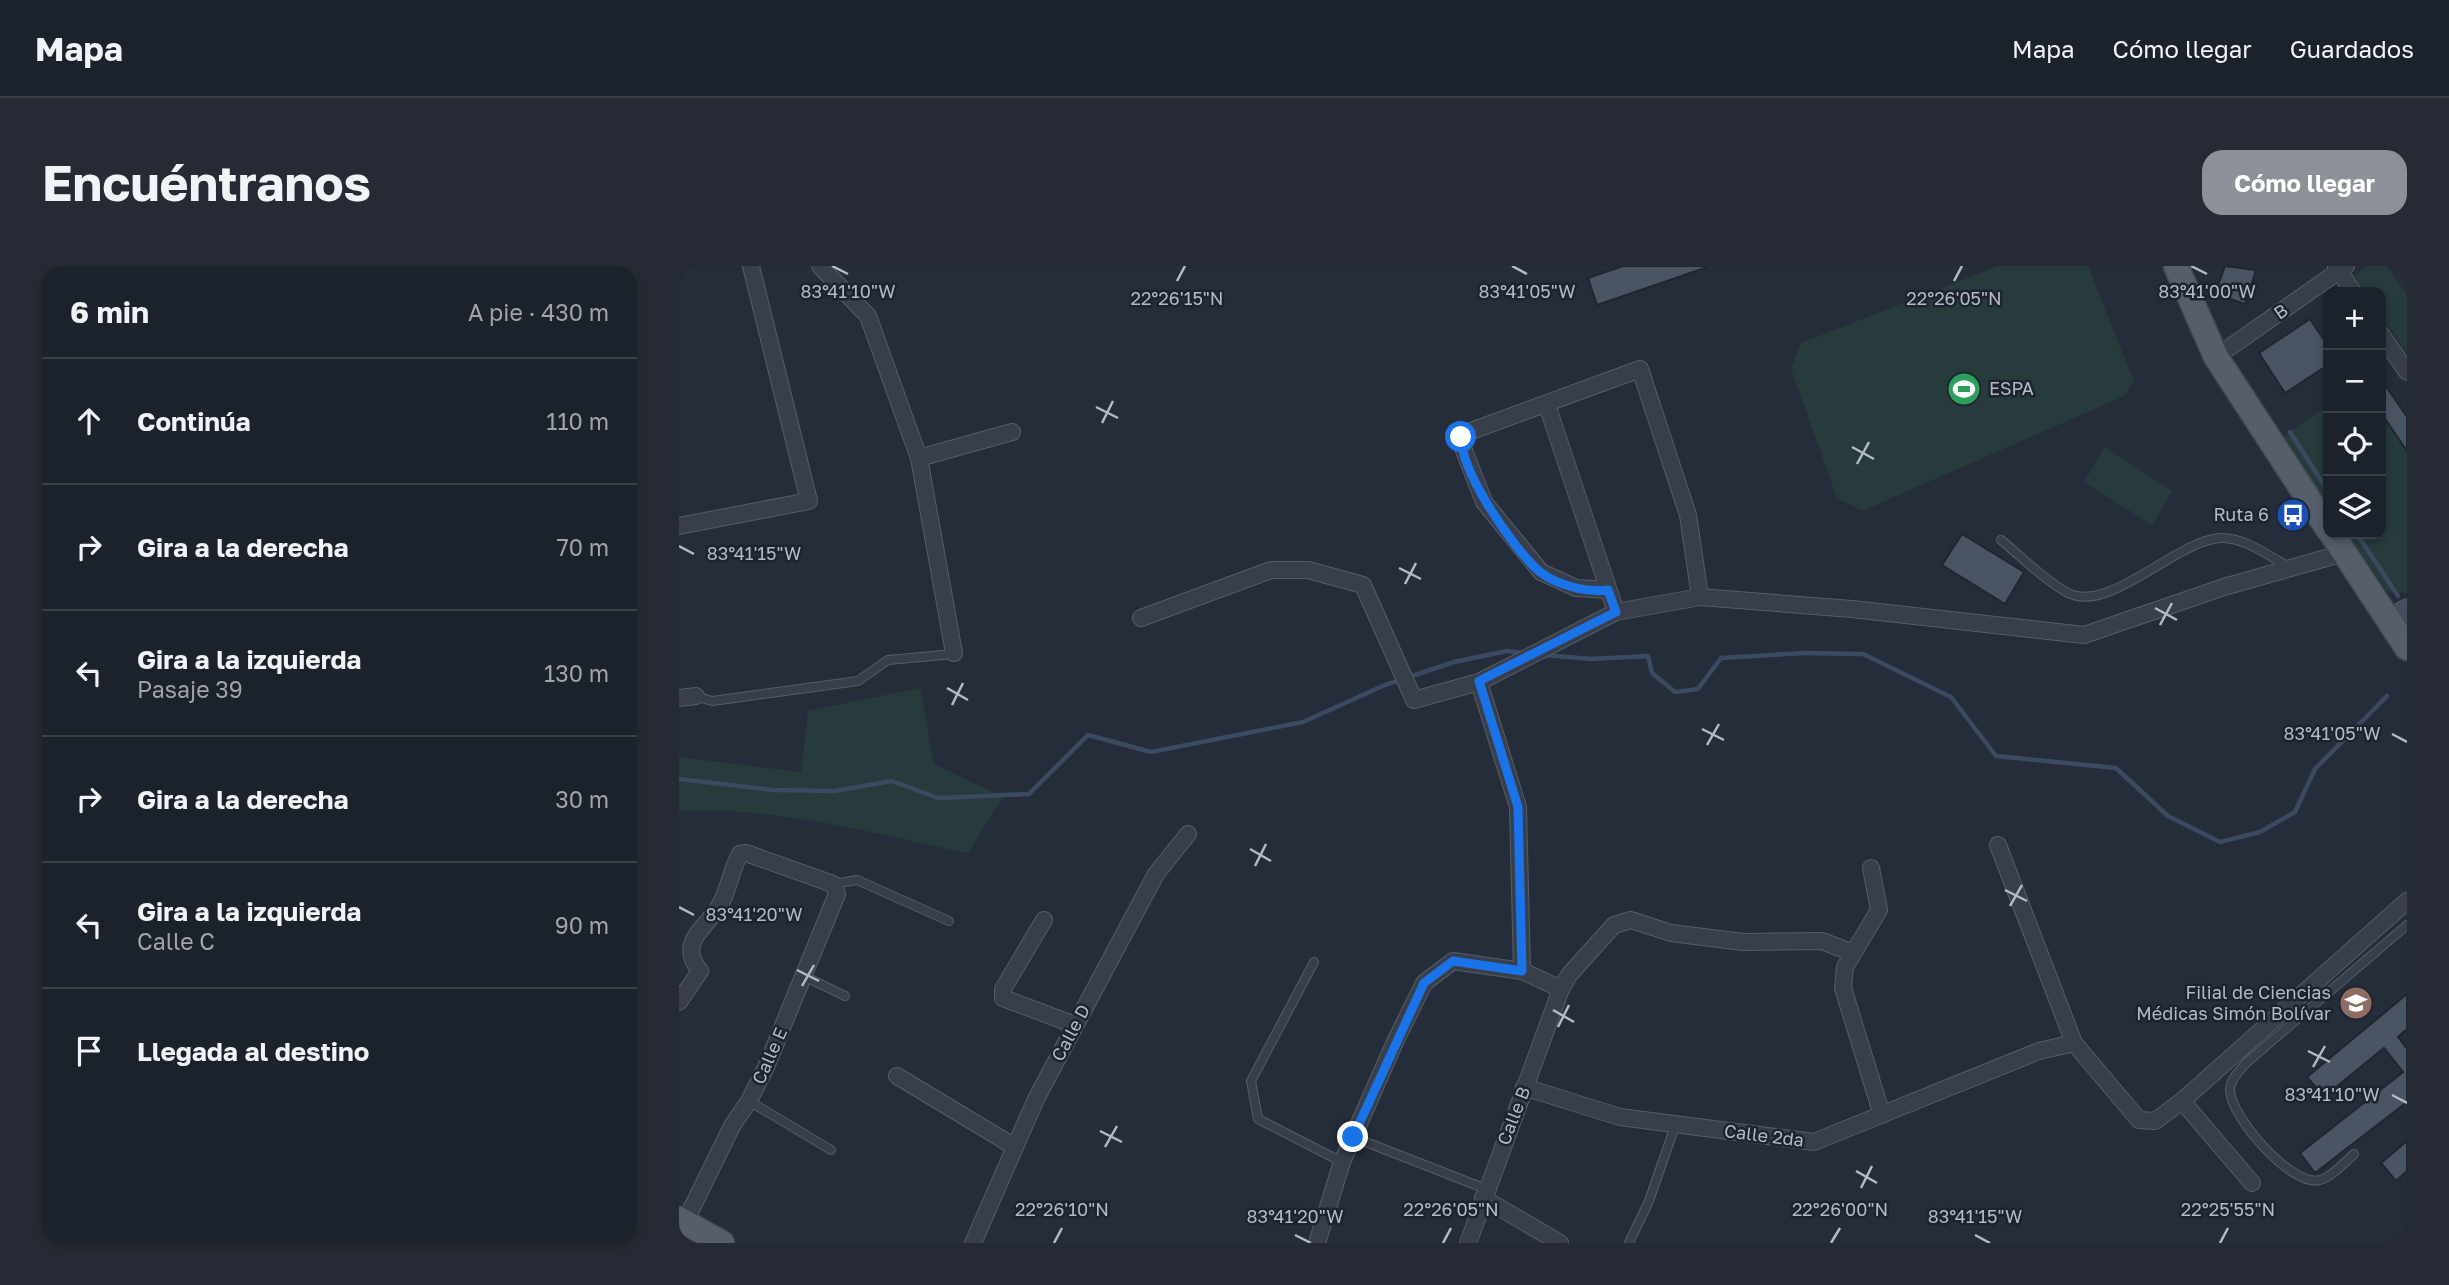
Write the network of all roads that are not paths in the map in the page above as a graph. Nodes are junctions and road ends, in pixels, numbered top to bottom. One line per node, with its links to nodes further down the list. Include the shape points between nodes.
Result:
1 (751, 266): 13 (street, via 809,501)
2 (820, 266): 11 (street, via 868,316)
3 (2176, 266): 7 (main road)
4 (2340, 268): 5 (street); 7 (street, B)
5 (2350, 287)
6 (2386, 341): 8 (street)
7 (2216, 358): 12 (main road)
8 (2407, 372)
9 (1547, 405): 17 (street); 17 (street, via 1463,434 1460,440 1484,502 1541,572 1576,588); 18 (street, via 1640,369 1688,515)
10 (1012, 432): 11 (street)
11 (919, 458): 23 (street)
12 (2323, 520)
13 (679, 526)
14 (2001, 540): 16 (lane, via 2069,593 2092,598 2220,538 2244,542)
15 (2338, 544): 16 (street); 20 (main road)
16 (2292, 568): 18 (street, via 2084,635)
17 (1608, 590): 19 (street)
18 (1700, 597): 19 (street)
19 (1616, 612): 24 (street)
20 (2398, 617): 22 (main road)
21 (1141, 618): 24 (street, via 1271,570 1308,570 1363,585 1414,700)
22 (2407, 648)
23 (954, 653): 25 (lane, via 888,660 858,681 712,701)
24 (1479, 681): 37 (street, via 1518,807)
25 (696, 696): 26 (street)
26 (679, 698)
27 (1188, 834): 42 (street, Calle D, via 1156,874)
28 (1998, 845): 43 (street)
29 (1871, 868): 35 (street, via 1879,910)
30 (833, 884): 33 (lane, via 857,880); 38 (street, Calle E, via 837,894); 41 (street, via 740,854 717,911 686,943 689,963 700,971)
31 (2407, 901): 47 (street)
32 (1044, 920): 42 (street, via 1003,989 1003,998)
33 (949, 921)
34 (2407, 925): 53 (lane, via 2246,1063 2231,1081 2235,1110 2260,1144 2289,1170 2309,1180 2321,1180)
35 (1853, 953): 39 (street, Calle B, via 1822,941 1743,942 1671,933 1631,920 1614,925); 48 (street, via 1845,967 1843,988)
36 (1314, 962): 54 (lane, via 1251,1081 1258,1119)
37 (1522, 971): 39 (street); 50 (street, via 1453,961 1424,983)
38 (804, 976): 40 (lane); 46 (street, Calle E)
39 (1561, 989): 45 (street, Calle B)
40 (845, 996)
41 (679, 1002)
42 (1075, 1025): 51 (street, Calle D)
43 (2074, 1043): 47 (street, via 2139,1120 2155,1121); 48 (street, Calle 2da, via 2039,1051)
44 (897, 1076): 51 (street)
45 (1524, 1087): 49 (street, Calle 2da, via 1620,1117); 56 (street, Calle B)
46 (749, 1101): 52 (lane); 57 (street, Calle E)
47 (2182, 1101): 55 (street)
48 (1882, 1115): 49 (street, Calle 2da, via 1814,1142)
49 (1675, 1126): 63 (lane)
50 (1353, 1137): 54 (street); 56 (lane)
51 (1015, 1147): 59 (street, Calle D)
52 (831, 1150)
53 (2354, 1154)
54 (1342, 1162): 60 (street)
55 (2252, 1183)
56 (1484, 1194): 61 (street, Calle B); 62 (street)
57 (682, 1220): 58 (main road)
58 (722, 1243)
59 (973, 1243)
60 (1317, 1243)
61 (1468, 1243)
62 (1560, 1243)
63 (1629, 1243)

